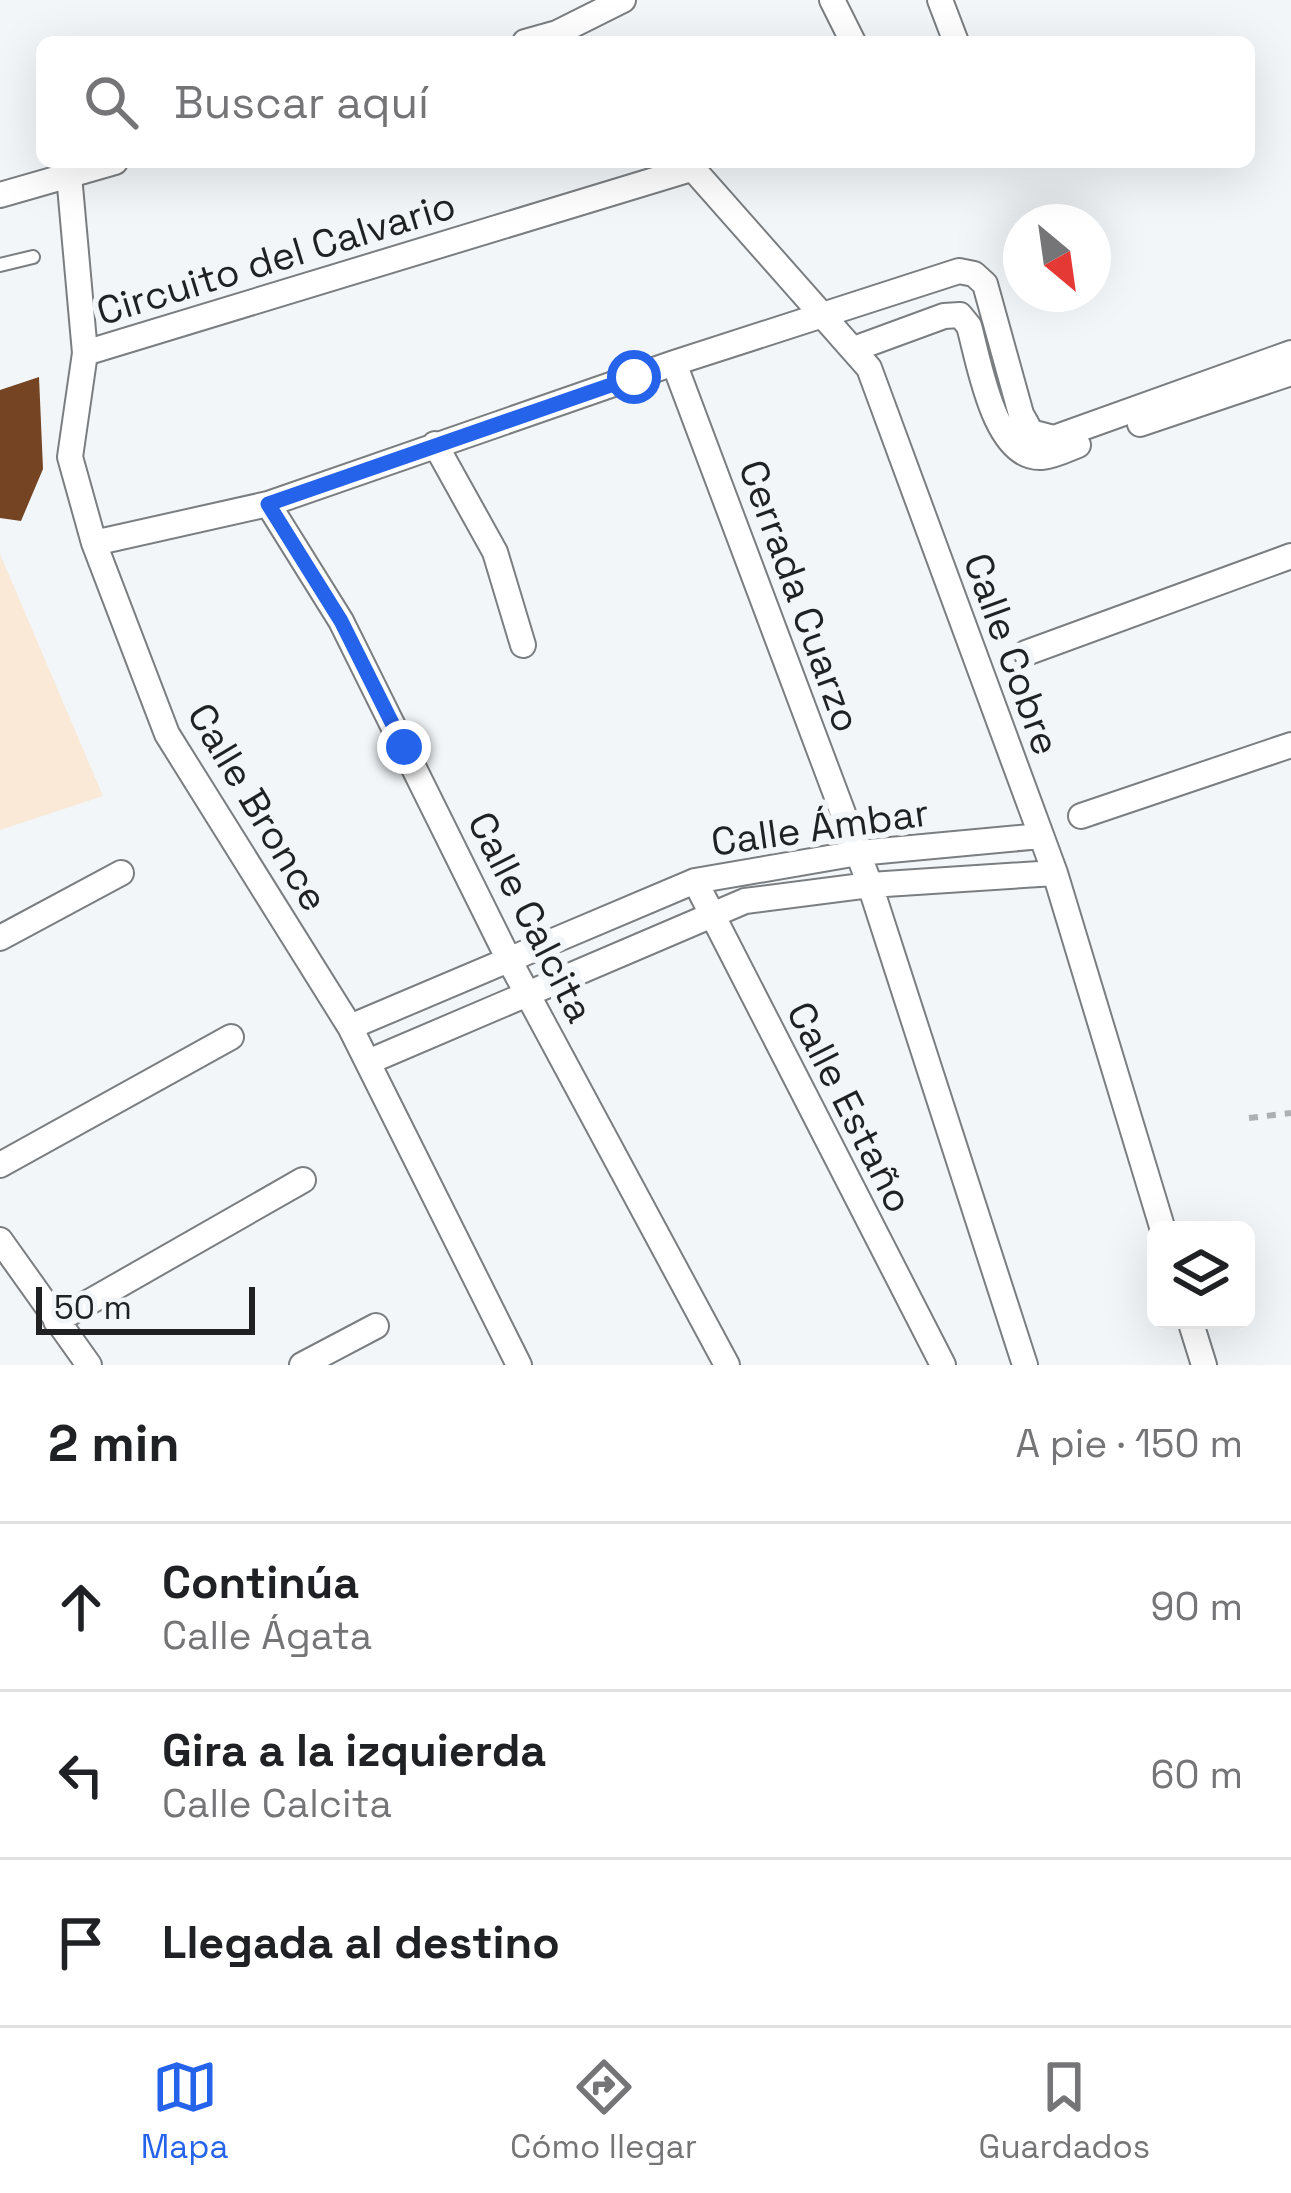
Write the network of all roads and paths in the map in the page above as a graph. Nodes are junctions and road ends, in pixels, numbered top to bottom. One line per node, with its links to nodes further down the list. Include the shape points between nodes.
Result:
1 (623, 0): 4 (street)
2 (832, 0): 5 (street)
3 (940, 0): 6 (street)
4 (564, 36)
5 (850, 36)
6 (954, 36)
7 (94, 168): 10 (street)
8 (681, 168): 16 (street, Circuito del Calvario)
9 (694, 168): 14 (street, Calle Cobre)
10 (69, 175): 11 (street); 16 (street, Calle Bronce)
11 (0, 195)
12 (33, 257): 13 (lane)
13 (0, 265)
14 (824, 317): 15 (street, Calle Cobre); 18 (street); 21 (street, via 959,271 974,274 985,284 1022,414)
15 (854, 349): 21 (street, via 960,315 1001,432 1018,450); 29 (street, Calle Cobre, via 868,368)
16 (86, 353): 23 (street, Calle Bronce, via 70,457)
17 (1291, 353): 21 (street)
18 (674, 363): 20 (street); 30 (street, Cerrada Cuarzo)
19 (1291, 373): 21 (street)
20 (435, 444): 22 (street); 25 (street, via 495,551)
21 (1047, 448)
22 (268, 504): 23 (street); 37 (street, Calle Calcita, via 341,621)
23 (94, 543): 39 (street, Calle Bronce, via 166,734)
24 (1291, 556): 26 (street)
25 (523, 645)
26 (1026, 652)
27 (1291, 745): 28 (street)
28 (1081, 816)
29 (1041, 836): 30 (street, Calle Ámbar); 32 (street, Calle Cobre)
30 (857, 854): 33 (street, Calle Ámbar); 34 (street, Calle Estaño)
31 (121, 873): 36 (street)
32 (1055, 873): 34 (street, Calle Ámbar); 46 (street, Calle Cobre)
33 (695, 881): 35 (street, Calle Estaño); 37 (street, Calle Ámbar)
34 (870, 885): 35 (street, Calle Ámbar, via 745,901); 56 (street, Calle Estaño)
35 (711, 919): 38 (street, Calle Ámbar); 55 (street, Calle Estaño)
36 (0, 938)
37 (508, 958): 38 (street, Calle Calcita); 39 (street, Calle Ámbar)
38 (530, 996): 41 (street, Calle Ámbar); 54 (street, Calle Calcita)
39 (350, 1028): 41 (street, Calle Bronce)
40 (231, 1036): 44 (street)
41 (368, 1062): 53 (street, Calle Bronce)
42 (1291, 1113): 43 (path)
43 (1249, 1118)
44 (0, 1165)
45 (303, 1180): 48 (street)
46 (1160, 1221)
47 (0, 1240): 48 (street)
48 (56, 1321): 51 (street)
49 (376, 1326): 52 (street)
50 (1193, 1329): 57 (street)
51 (89, 1365)
52 (302, 1365)
53 (519, 1365)
54 (728, 1365)
55 (943, 1365)
56 (1024, 1365)
57 (1204, 1365)

